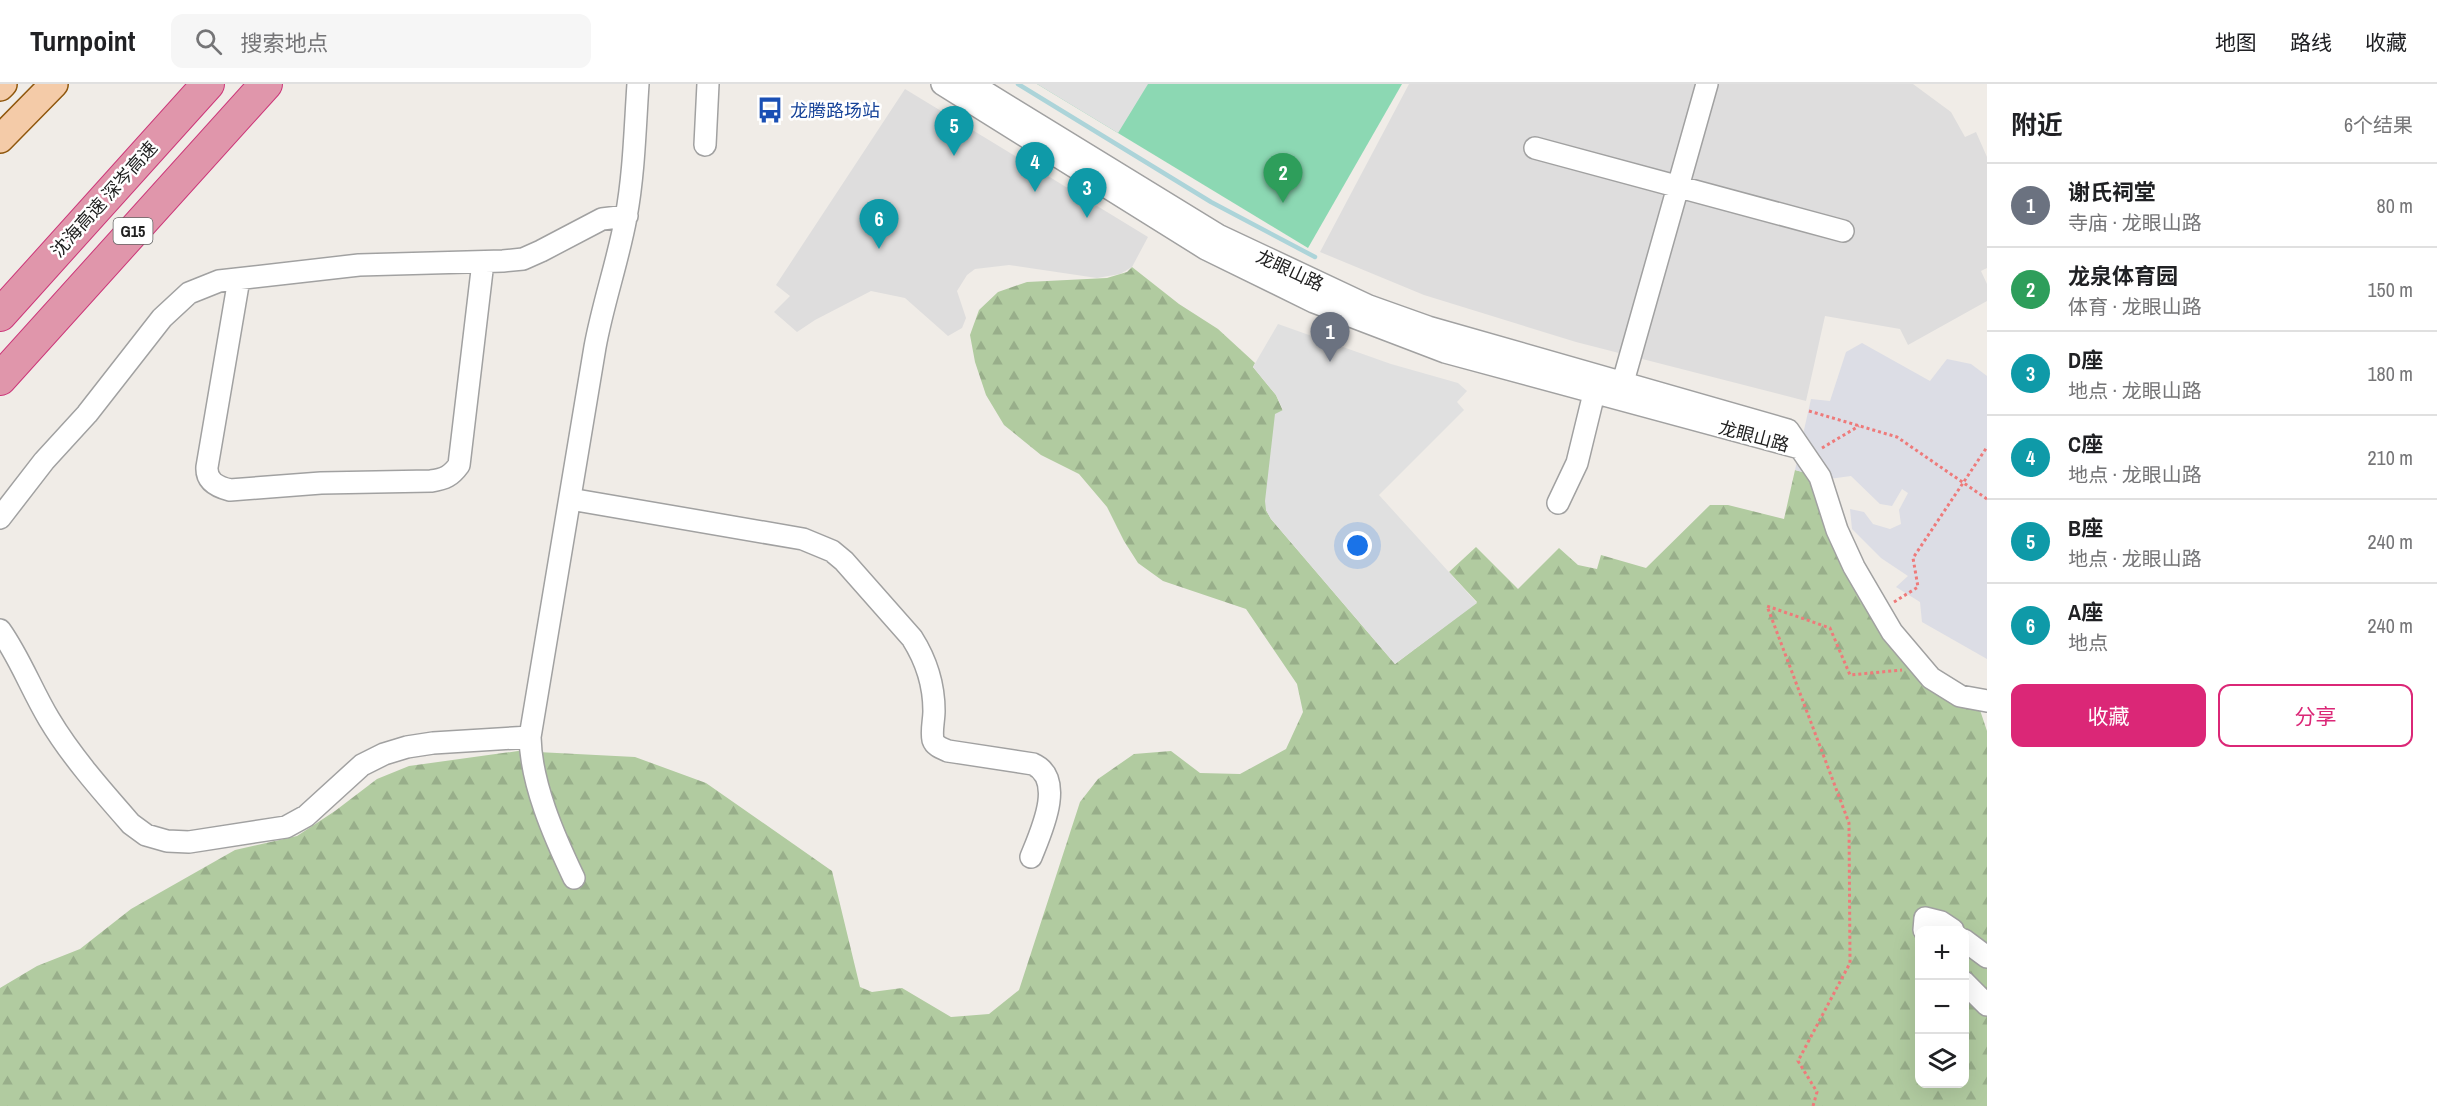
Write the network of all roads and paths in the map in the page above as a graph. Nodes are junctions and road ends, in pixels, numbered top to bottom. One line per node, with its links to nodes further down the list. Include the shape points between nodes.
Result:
1 (54, 84): 9 (main road)
2 (208, 84): 17 (highway, 沈海高速 深岑高速 / G15)
3 (266, 84): 18 (highway, G15)
4 (638, 84): 13 (street)
5 (708, 84): 10 (street)
6 (942, 84): 19 (street, 龙眼山路, via 1206,249 1314,302 1445,352)
7 (972, 84): 19 (street, 龙眼山路, via 1218,235 1268,260 1369,306)
8 (1707, 84): 12 (street)
9 (0, 139)
10 (705, 145)
11 (1535, 148): 12 (street)
12 (1678, 186): 14 (street); 20 (street)
13 (627, 216): 15 (street, via 603,219 524,259); 26 (street, via 600,316)
14 (1843, 231)
15 (483, 261): 16 (street, via 359,265); 16 (street, via 459,465 444,479 431,481 230,490 210,480 207,467)
16 (239, 279): 29 (street, via 189,293 162,318)
17 (0, 315)
18 (0, 379)
19 (1596, 385): 20 (street, 龙眼山路); 28 (street, via 1576,463)
20 (1620, 391): 24 (street, 龙眼山路, via 1788,430)
21 (1809, 411): 22 (path)
22 (1859, 426): 24 (path); 25 (path, via 1897,437)
23 (1987, 447): 25 (path)
24 (1803, 453): 30 (street, 龙眼山路, via 1820,477 1837,530)
25 (1963, 482): 27 (path); 30 (path, via 1913,558 1918,588)
26 (570, 499): 34 (street); 35 (street, via 803,539 832,551 920,651 932,683 933,741 938,747 1043,769 1050,788 1048,804)
27 (1987, 499)
28 (1558, 503)
29 (0, 518)
30 (1878, 610): 32 (street, 龙眼山路)
31 (0, 630): 34 (street, via 59,735 131,824 146,835 167,841 189,842 286,827 306,816 362,765 407,747)
32 (1922, 668): 33 (street, 龙眼山路, via 1960,696); 43 (path, via 1851,675 1830,628 1767,606 1849,823 1850,963 1798,1061 1817,1092)
33 (1987, 702)
34 (530, 737): 36 (street, via 548,818)
35 (1031, 857)
36 (574, 878)
37 (1924, 926): 38 (street, via 1925,918)
38 (1947, 926)
39 (1969, 943): 40 (street)
40 (1987, 957)
41 (1969, 986): 42 (street)
42 (1987, 1005)
43 (1813, 1106)

